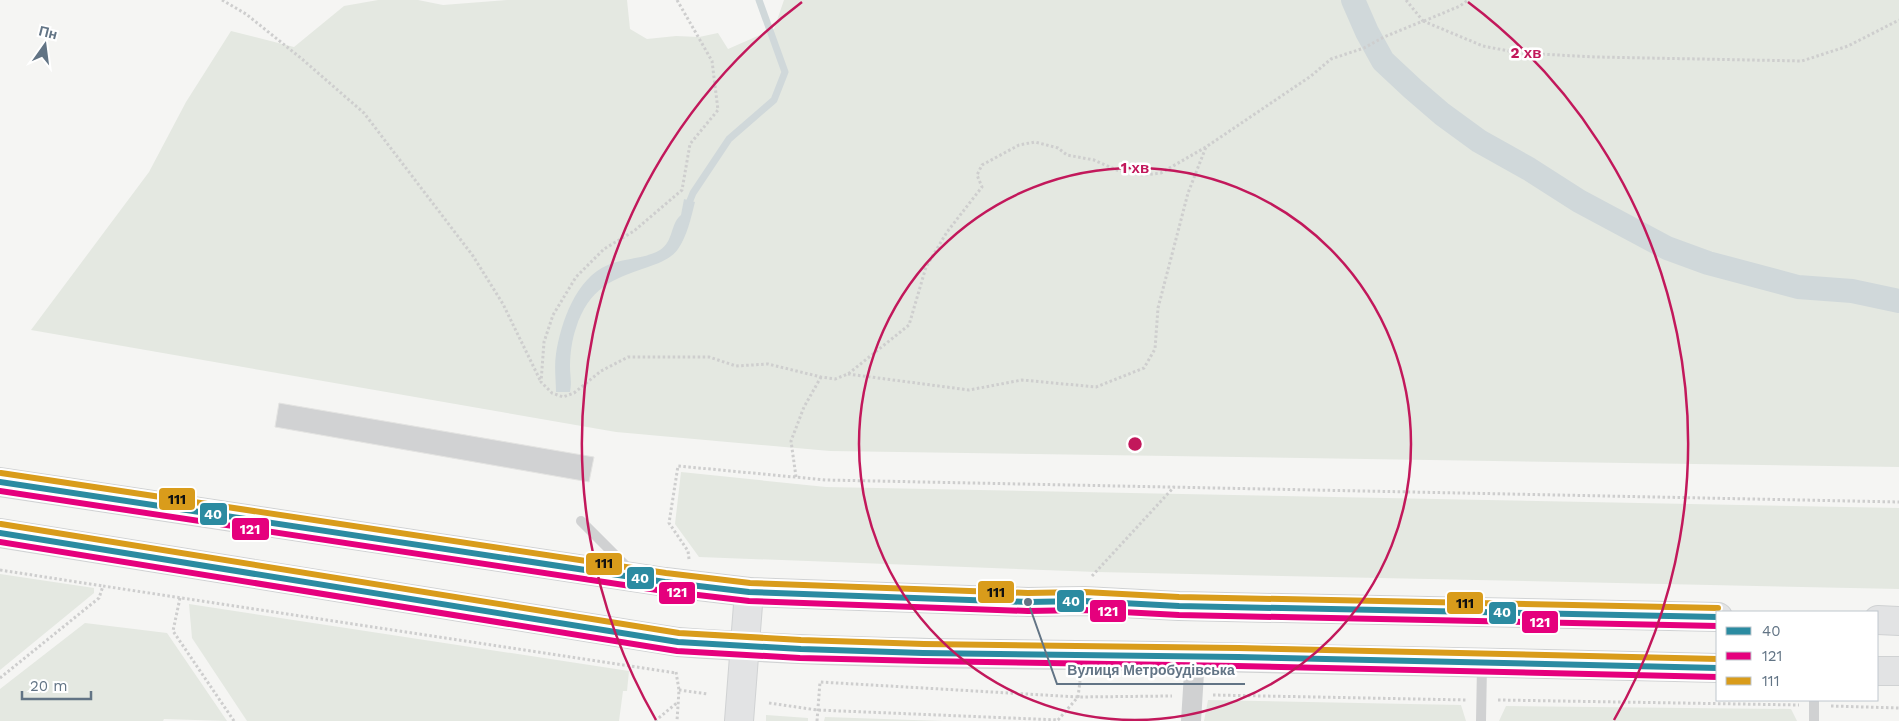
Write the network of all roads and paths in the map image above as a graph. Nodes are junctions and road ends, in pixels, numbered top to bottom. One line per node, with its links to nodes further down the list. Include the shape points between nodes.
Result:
1 (222, 0): 10 (path, via 246,14 364,113 473,256 503,304)
2 (677, 0): 10 (path, via 712,61 718,110 690,144 682,190 634,230 604,249 576,276 553,315 544,342)
3 (1406, 0): 6 (path)
4 (1468, 0): 6 (path)
5 (1899, 20): 6 (path, via 1848,46 1802,61 1519,53 1483,46)
6 (1423, 21): 7 (path, via 1331,59)
7 (1206, 147): 8 (path, via 1161,173 1143,175 1066,155 1058,148 1036,142 1019,145 982,165 977,176 982,187 947,232 926,267 909,325); 8 (path, via 1188,193 1158,308 1155,349 1144,368 1096,387 1022,380 969,390)
8 (848, 374): 9 (path, via 836,378)
9 (820, 377): 10 (path, via 768,364 736,366 709,357 628,357 563,397 552,393); 11 (path, via 791,442)
10 (541, 382)
11 (796, 477): 13 (path); 17 (path, via 678,466 669,523 688,551)
12 (0, 482): 20 (main road)
13 (1175, 486): 14 (path); 19 (path)
14 (1899, 502)
15 (581, 522): 20 (lane)
16 (0, 533): 27 (main road, via 678,642)
17 (689, 562)
18 (0, 570): 21 (path)
19 (1097, 572)
20 (638, 578): 22 (main road)
21 (103, 586): 23 (path); 35 (path, via 99,598)
22 (749, 592): 24 (main road, via 1179,606); 27 (main road)
23 (180, 598): 34 (path); 48 (path, via 173,632)
24 (1716, 617)
25 (1879, 620): 26 (main road)
26 (1899, 621)
27 (744, 647): 28 (main road, via 1013,655); 51 (main road)
28 (1195, 656): 29 (main road); 39 (street)
29 (1482, 663): 31 (main road); 41 (lane)
30 (677, 664): 34 (path)
31 (1716, 668)
32 (1879, 671): 33 (main road)
33 (1899, 671)
34 (676, 673): 37 (path)
35 (0, 678)
36 (1080, 681): 40 (path)
37 (679, 690): 38 (path); 42 (path)
38 (708, 694)
39 (1192, 695): 40 (path); 41 (path); 53 (street)
40 (1078, 697): 46 (path, via 820,682); 47 (path)
41 (1481, 700): 44 (path); 54 (lane)
42 (678, 702): 49 (path); 50 (path)
43 (769, 703): 46 (path)
44 (1814, 703): 45 (path); 55 (lane)
45 (1899, 708)
46 (818, 710): 47 (path); 52 (path)
47 (1057, 720)
48 (234, 721)
49 (655, 721)
50 (677, 721)
51 (739, 721)
52 (817, 721)
53 (1191, 721)
54 (1481, 721)
55 (1814, 721)

